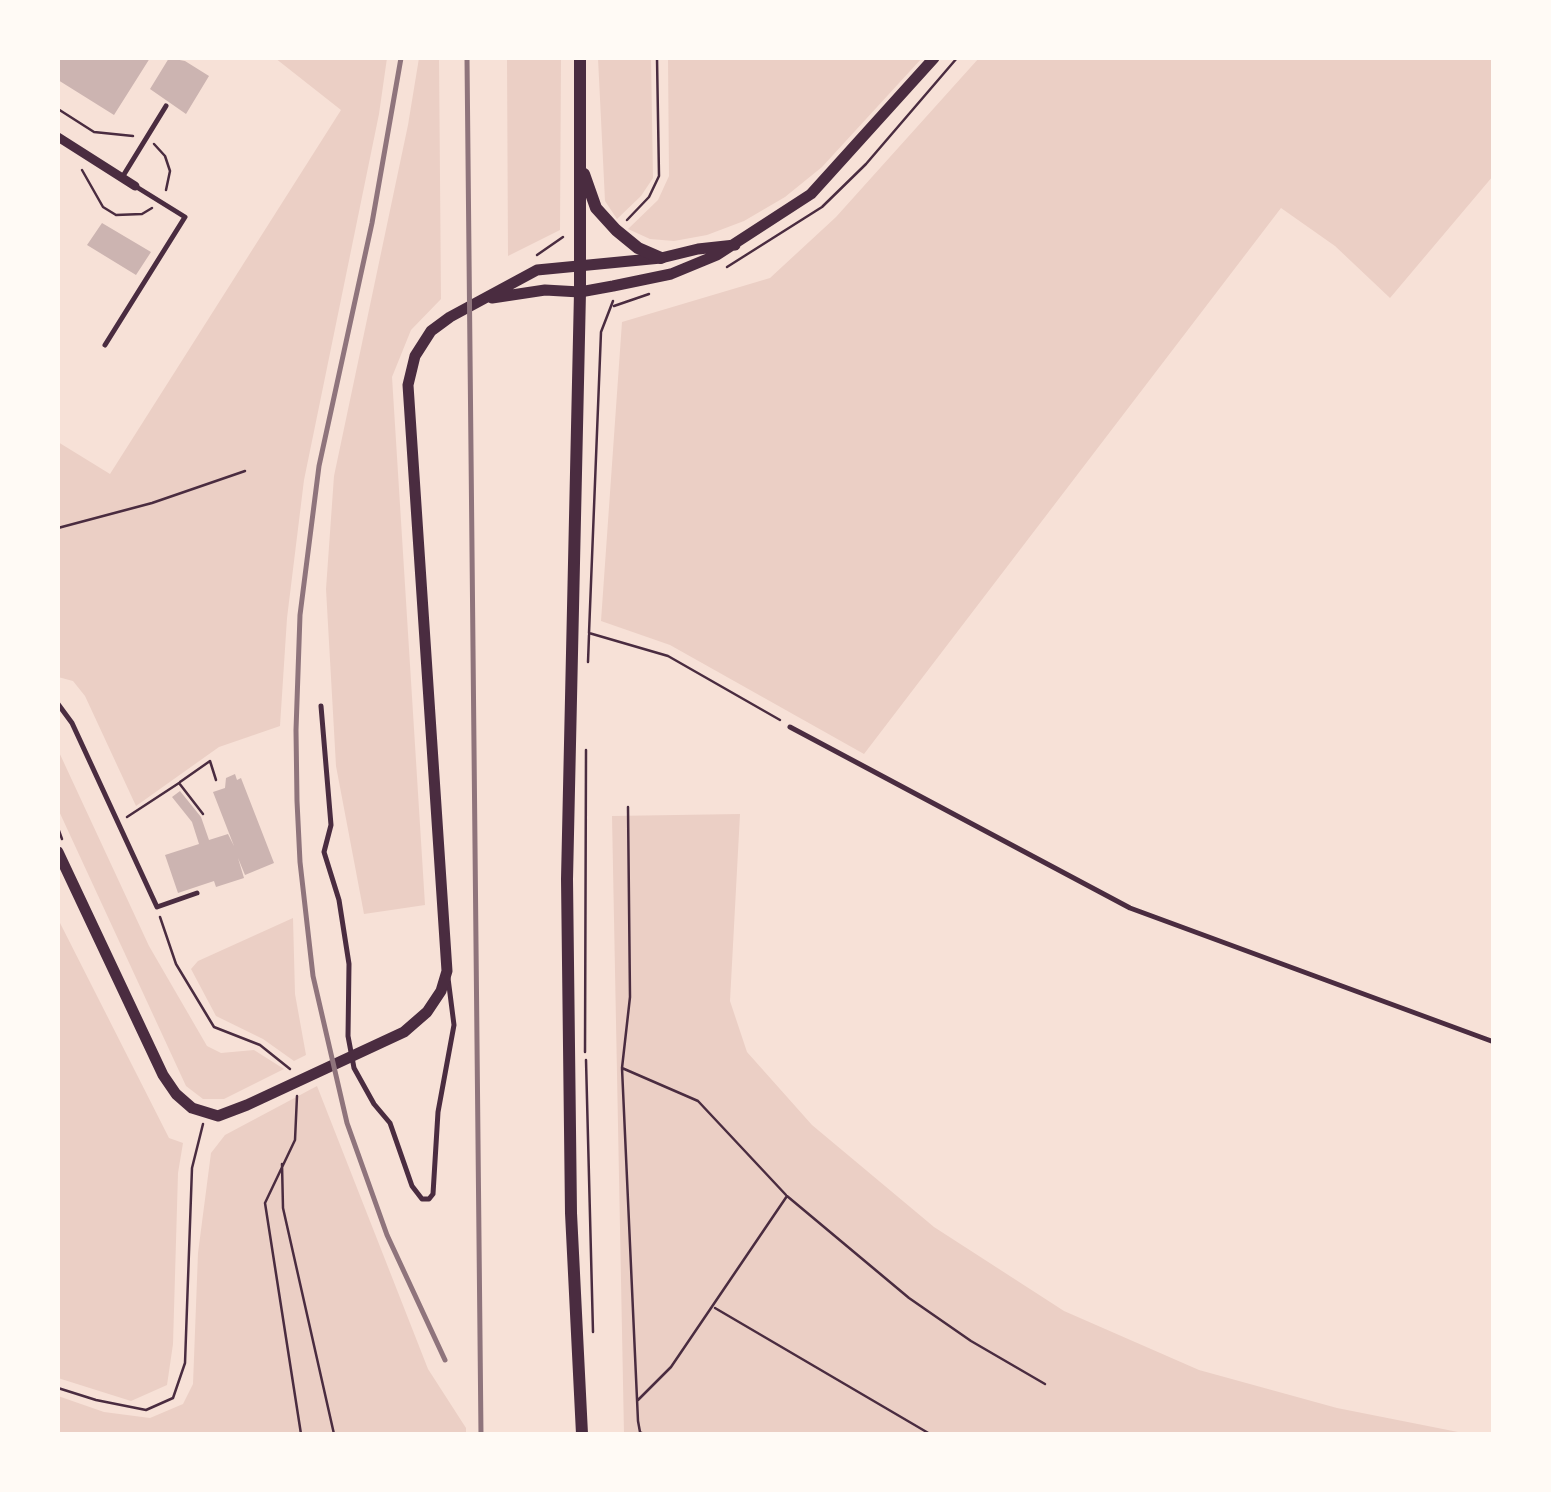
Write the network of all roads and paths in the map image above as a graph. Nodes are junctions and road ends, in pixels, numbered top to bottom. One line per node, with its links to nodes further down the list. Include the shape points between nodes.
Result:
1 (580, 58): 6 (main road)
2 (657, 58): 9 (path, via 659,176 649,198)
3 (934, 58): 11 (street, via 811,194)
4 (166, 106): 7 (lane)
5 (58, 136): 7 (street)
6 (582, 167): 9 (main road, via 596,208); 10 (main road)
7 (122, 178): 8 (street)
8 (135, 186): 18 (lane, via 185,217)
9 (616, 230): 13 (main road)
10 (580, 237): 12 (path, via 563,238); 14 (main road)
11 (735, 246): 13 (street); 15 (street, via 671,274)
12 (534, 256)
13 (661, 258): 14 (street)
14 (580, 265): 15 (main road); 16 (street, via 537,270)
15 (580, 292): 16 (street); 48 (main road, via 567,898)
16 (488, 299): 35 (street, via 431,331 408,385)
17 (613, 306): 21 (path, via 601,332)
18 (105, 345)
19 (245, 471): 20 (path)
20 (58, 528)
21 (589, 633): 22 (path); 25 (path, via 668,656)
22 (588, 669)
23 (58, 704): 34 (lane)
24 (321, 706): 35 (lane, via 331,825 324,852 349,964 354,1068 390,1123 422,1198 433,1194 438,1112 454,1025)
25 (790, 727): 36 (lane, via 1130,908)
26 (586, 742): 42 (path)
27 (216, 780): 28 (path, via 210,760)
28 (179, 783): 30 (path); 31 (path)
29 (628, 807): 37 (path, via 630,996)
30 (138, 811)
31 (203, 814)
32 (58, 852): 38 (street, via 163,1076)
33 (197, 893): 34 (lane)
34 (157, 906): 39 (path, via 176,964 214,1027 289,1065 299,1102 294,1140)
35 (446, 971): 38 (street, via 441,991 404,1032 247,1105 218,1116)
36 (1494, 1042)
37 (622, 1068): 40 (path, via 698,1100); 45 (path)
38 (205, 1113): 44 (path, via 192,1168 186,1363 173,1398 146,1410)
39 (282, 1162): 46 (path, via 265,1203); 47 (path, via 283,1208)
40 (787, 1196): 41 (path); 43 (path, via 909,1298)
41 (713, 1307): 45 (path); 50 (path)
42 (594, 1342)
43 (1045, 1384)
44 (58, 1388)
45 (637, 1402): 49 (path)
46 (301, 1434)
47 (334, 1434)
48 (582, 1434)
49 (642, 1434)
50 (930, 1434)

